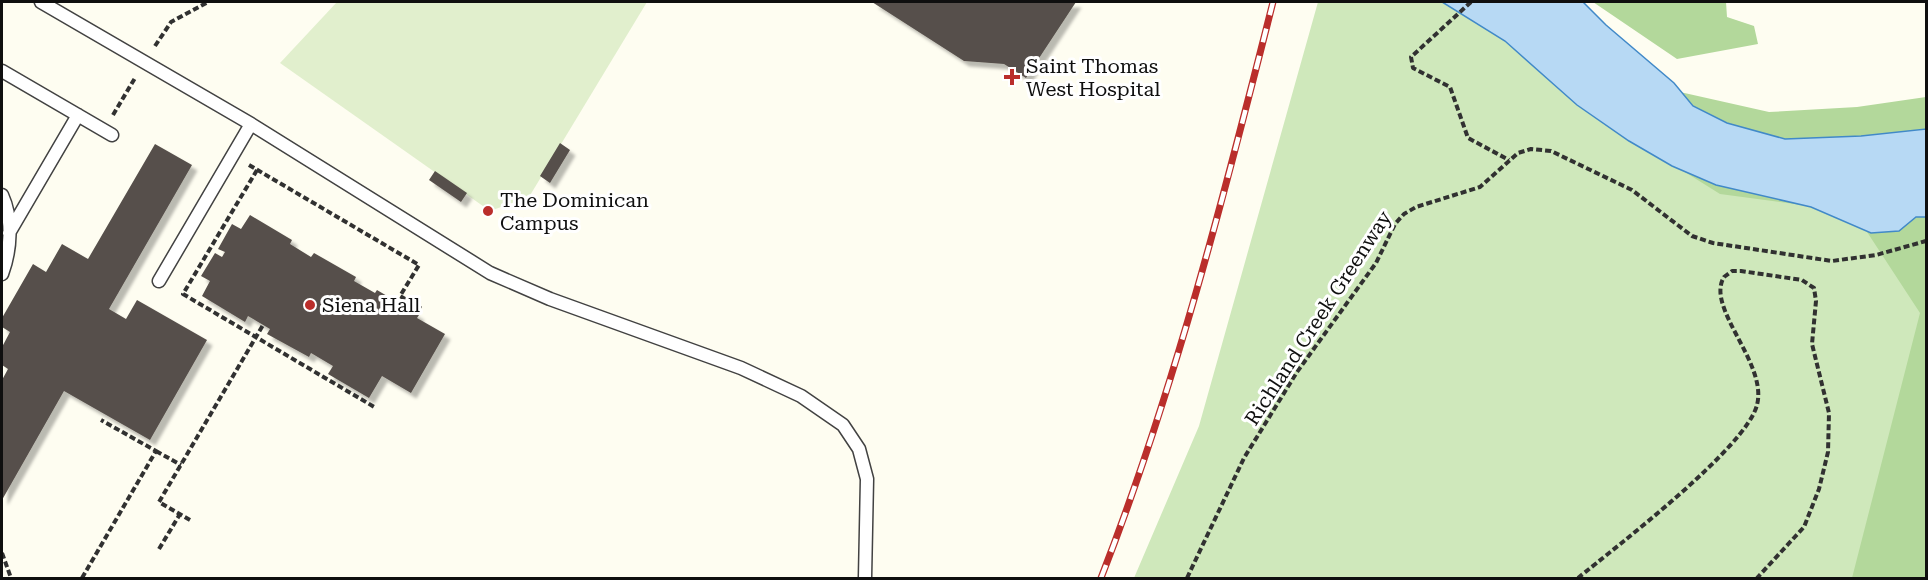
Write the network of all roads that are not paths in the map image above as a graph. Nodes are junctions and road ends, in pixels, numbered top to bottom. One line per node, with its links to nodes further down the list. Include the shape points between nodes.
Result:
1 (41, 2): 4 (lane)
2 (2, 71): 3 (lane)
3 (78, 115): 5 (lane); 7 (lane)
4 (251, 124): 9 (lane); 10 (lane, via 490,273 550,299 741,368 801,396 843,425 859,449 867,479)
5 (112, 135)
6 (2, 195): 7 (lane)
7 (9, 233): 8 (lane)
8 (2, 274)
9 (159, 281)
10 (865, 579)

